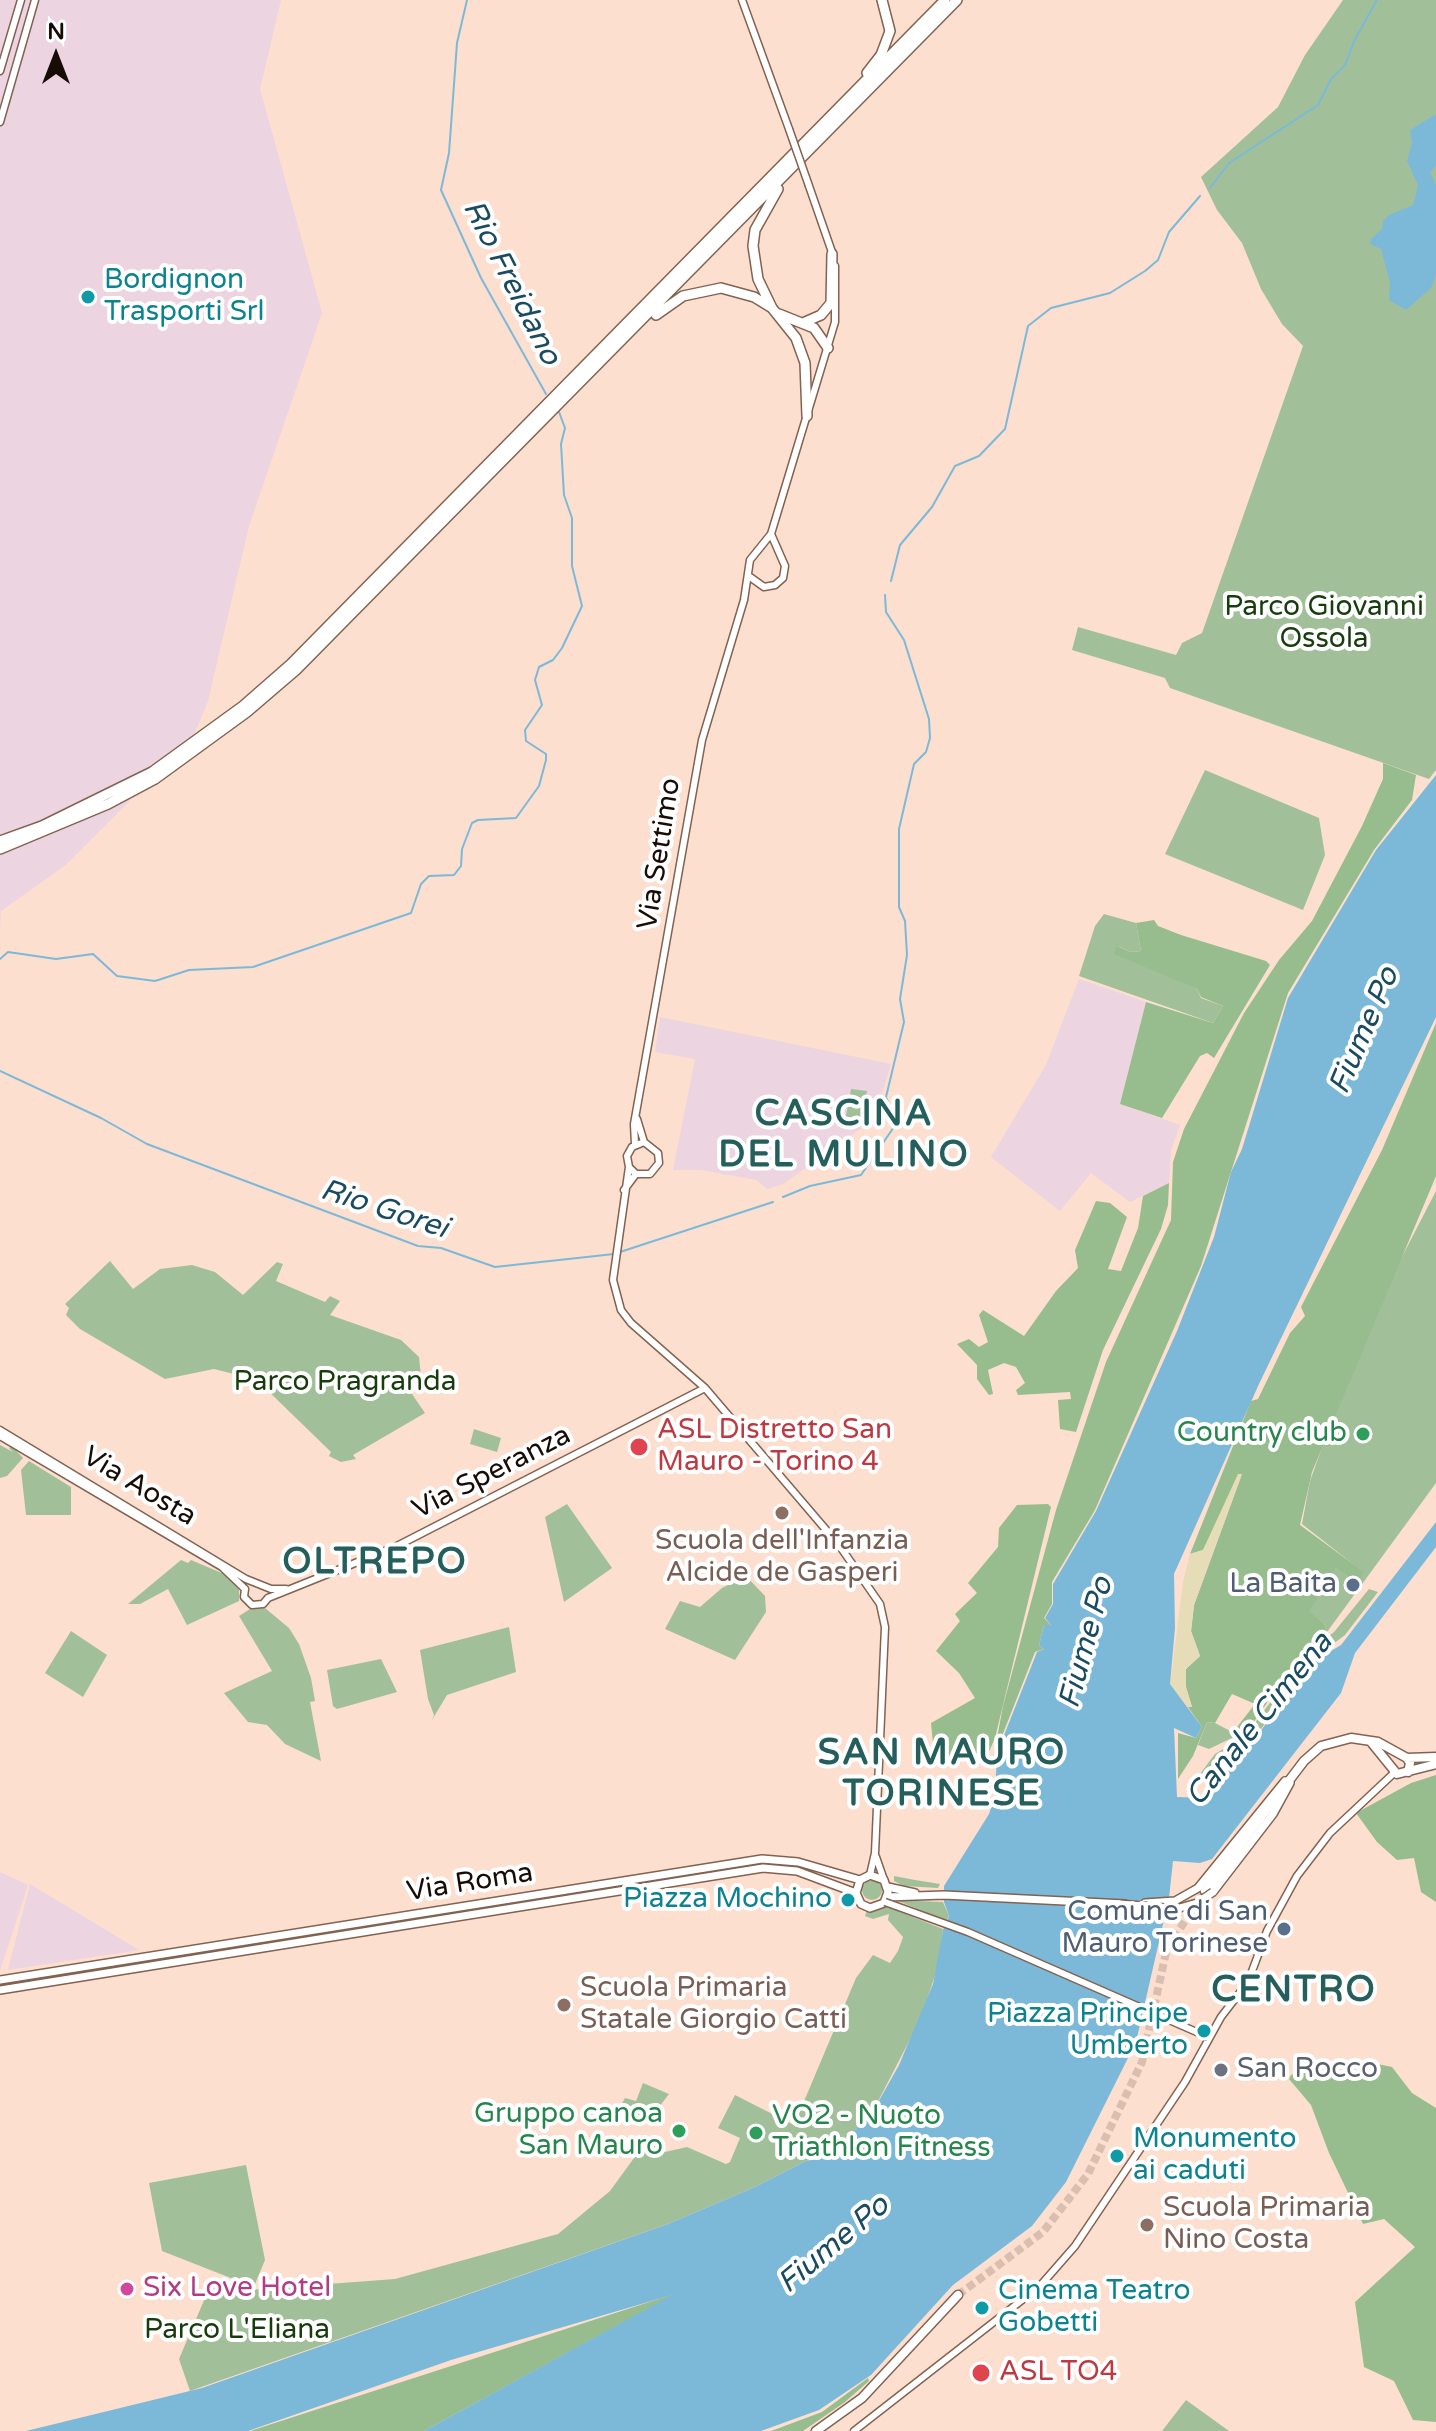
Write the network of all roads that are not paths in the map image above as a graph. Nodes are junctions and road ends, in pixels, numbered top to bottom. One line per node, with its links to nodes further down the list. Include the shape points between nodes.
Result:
1 (21, 0): 7 (street)
2 (35, 0): 9 (street)
3 (742, 0): 11 (street, bridge)
4 (882, 0): 8 (highway, via 890,31 881,55)
5 (945, 0): 8 (highway)
6 (957, 0): 10 (highway)
7 (0, 71)
8 (838, 109): 23 (highway, via 345,611 243,706 152,772)
9 (0, 122)
10 (789, 173): 12 (highway, via 755,230 753,246 758,279); 14 (highway)
11 (832, 254): 13 (highway, via 831,303); 15 (street, via 838,307)
12 (776, 311): 13 (highway); 14 (highway, via 739,291 700,291 683,296); 16 (highway, via 796,338 805,363)
13 (805, 322): 15 (highway, via 821,333)
14 (634, 331): 24 (highway, via 351,616 247,712 155,779)
15 (828, 348): 16 (street)
16 (807, 416): 17 (street)
17 (771, 534): 18 (street); 19 (street)
18 (760, 551): 19 (street); 20 (street, via 750,560)
19 (777, 553): 21 (street, via 785,566 783,578 770,587)
20 (750, 577): 21 (street); 22 (street, Via Settimo)
21 (759, 586): 22 (street)
22 (744, 600): 25 (street, Via Settimo, via 702,740)
23 (0, 841)
24 (0, 849)
25 (637, 1119): 26 (street, Via Settimo); 27 (street, Via Settimo)
26 (644, 1142): 27 (street); 29 (street, via 656,1148 659,1163 650,1174)
27 (635, 1144): 28 (street, via 627,1156)
28 (629, 1167): 29 (street); 30 (street)
29 (636, 1174): 30 (street)
30 (624, 1190): 31 (street, via 614,1263 616,1296 626,1317)
31 (705, 1388): 35 (street, Via Speranza, via 395,1547); 45 (street, via 835,1540 868,1583 883,1614)
32 (0, 1433): 33 (street, Via Aosta); 36 (street, Via Aosta, via 222,1567)
33 (255, 1582): 34 (street); 36 (street)
34 (266, 1586): 35 (street, Via Speranza); 37 (street)
35 (293, 1588): 37 (street, Via Speranza)
36 (245, 1589): 37 (street, via 244,1597 252,1605)
37 (268, 1598)
38 (1370, 1741): 39 (main road); 42 (main road); 43 (main road, via 1329,1743)
39 (1402, 1756): 40 (main road); 42 (main road); 44 (main road, via 1410,1763)
40 (1436, 1757)
41 (1436, 1764): 44 (main road)
42 (1391, 1766): 44 (main road, via 1400,1775); 56 (street, via 1297,1876 1267,1931 1248,1982)
43 (1296, 1771): 49 (main road); 53 (main road, bridge, via 1273,1792 1198,1888 1162,1903)
44 (1408, 1772)
45 (875, 1853): 46 (street); 48 (street)
46 (870, 1875): 47 (main road); 48 (main road)
47 (860, 1880): 50 (main road); 54 (main road, Via Roma, via 783,1859 762,1859)
48 (886, 1884): 51 (main road); 52 (main road)
49 (1209, 1892): 53 (main road, bridge, via 1197,1903 1176,1909)
50 (856, 1893): 52 (main road, via 865,1906); 55 (main road, Via Roma, via 807,1874 763,1868)
51 (924, 1895): 52 (main road); 53 (main road)
52 (886, 1900): 56 (street, bridge)
53 (1120, 1904)
54 (0, 1980)
55 (0, 1990)
56 (1208, 2037): 59 (street, via 1185,2082 1075,2246 1040,2286)
57 (958, 2295): 58 (main road, via 862,2398)
58 (820, 2430)
59 (854, 2431)

